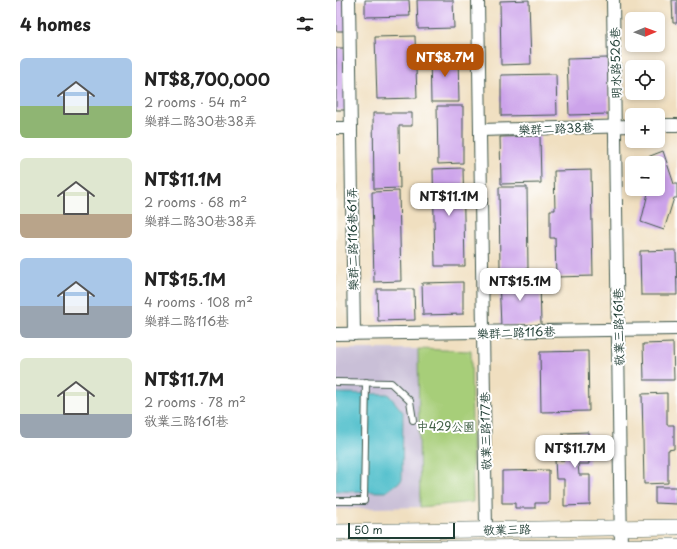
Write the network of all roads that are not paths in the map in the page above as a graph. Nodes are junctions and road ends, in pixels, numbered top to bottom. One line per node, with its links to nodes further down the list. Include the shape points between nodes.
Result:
1 (349, 0): 9 (street, 樂群二路116巷61弄)
2 (478, 0): 10 (street, 敬業三路177巷)
3 (613, 0): 6 (street, 明水路526巷)
4 (665, 125): 5 (street)
5 (677, 125)
6 (616, 126): 7 (street, 樂群二路38巷); 10 (street, 樂群二路38巷); 12 (street, 敬業三路161巷)
7 (625, 126)
8 (336, 128): 9 (street)
9 (351, 128): 15 (street, 樂群二路116巷61弄)
10 (481, 130): 13 (street, 敬業三路177巷)
11 (677, 329): 12 (street, 樂群二路116巷)
12 (617, 330): 13 (street, 樂群二路116巷); 21 (street, 敬業三路161巷)
13 (483, 332): 15 (street, 樂群二路116巷); 22 (street, 敬業三路177巷)
14 (336, 334): 15 (street, 樂群二路116巷)
15 (354, 334)
16 (336, 382): 17 (lane)
17 (366, 382): 18 (lane, via 391,383 410,401); 19 (lane, via 364,501)
18 (413, 420)
19 (336, 501)
20 (677, 527): 21 (street, 敬業三路)
21 (621, 528): 22 (street, 敬業三路); 25 (street, 敬業三路161巷)
22 (486, 530): 23 (street, 敬業三路)
23 (336, 532)
24 (677, 546): 25 (street, 敬業三路)
25 (621, 547): 26 (street, 敬業三路)
26 (336, 549)

